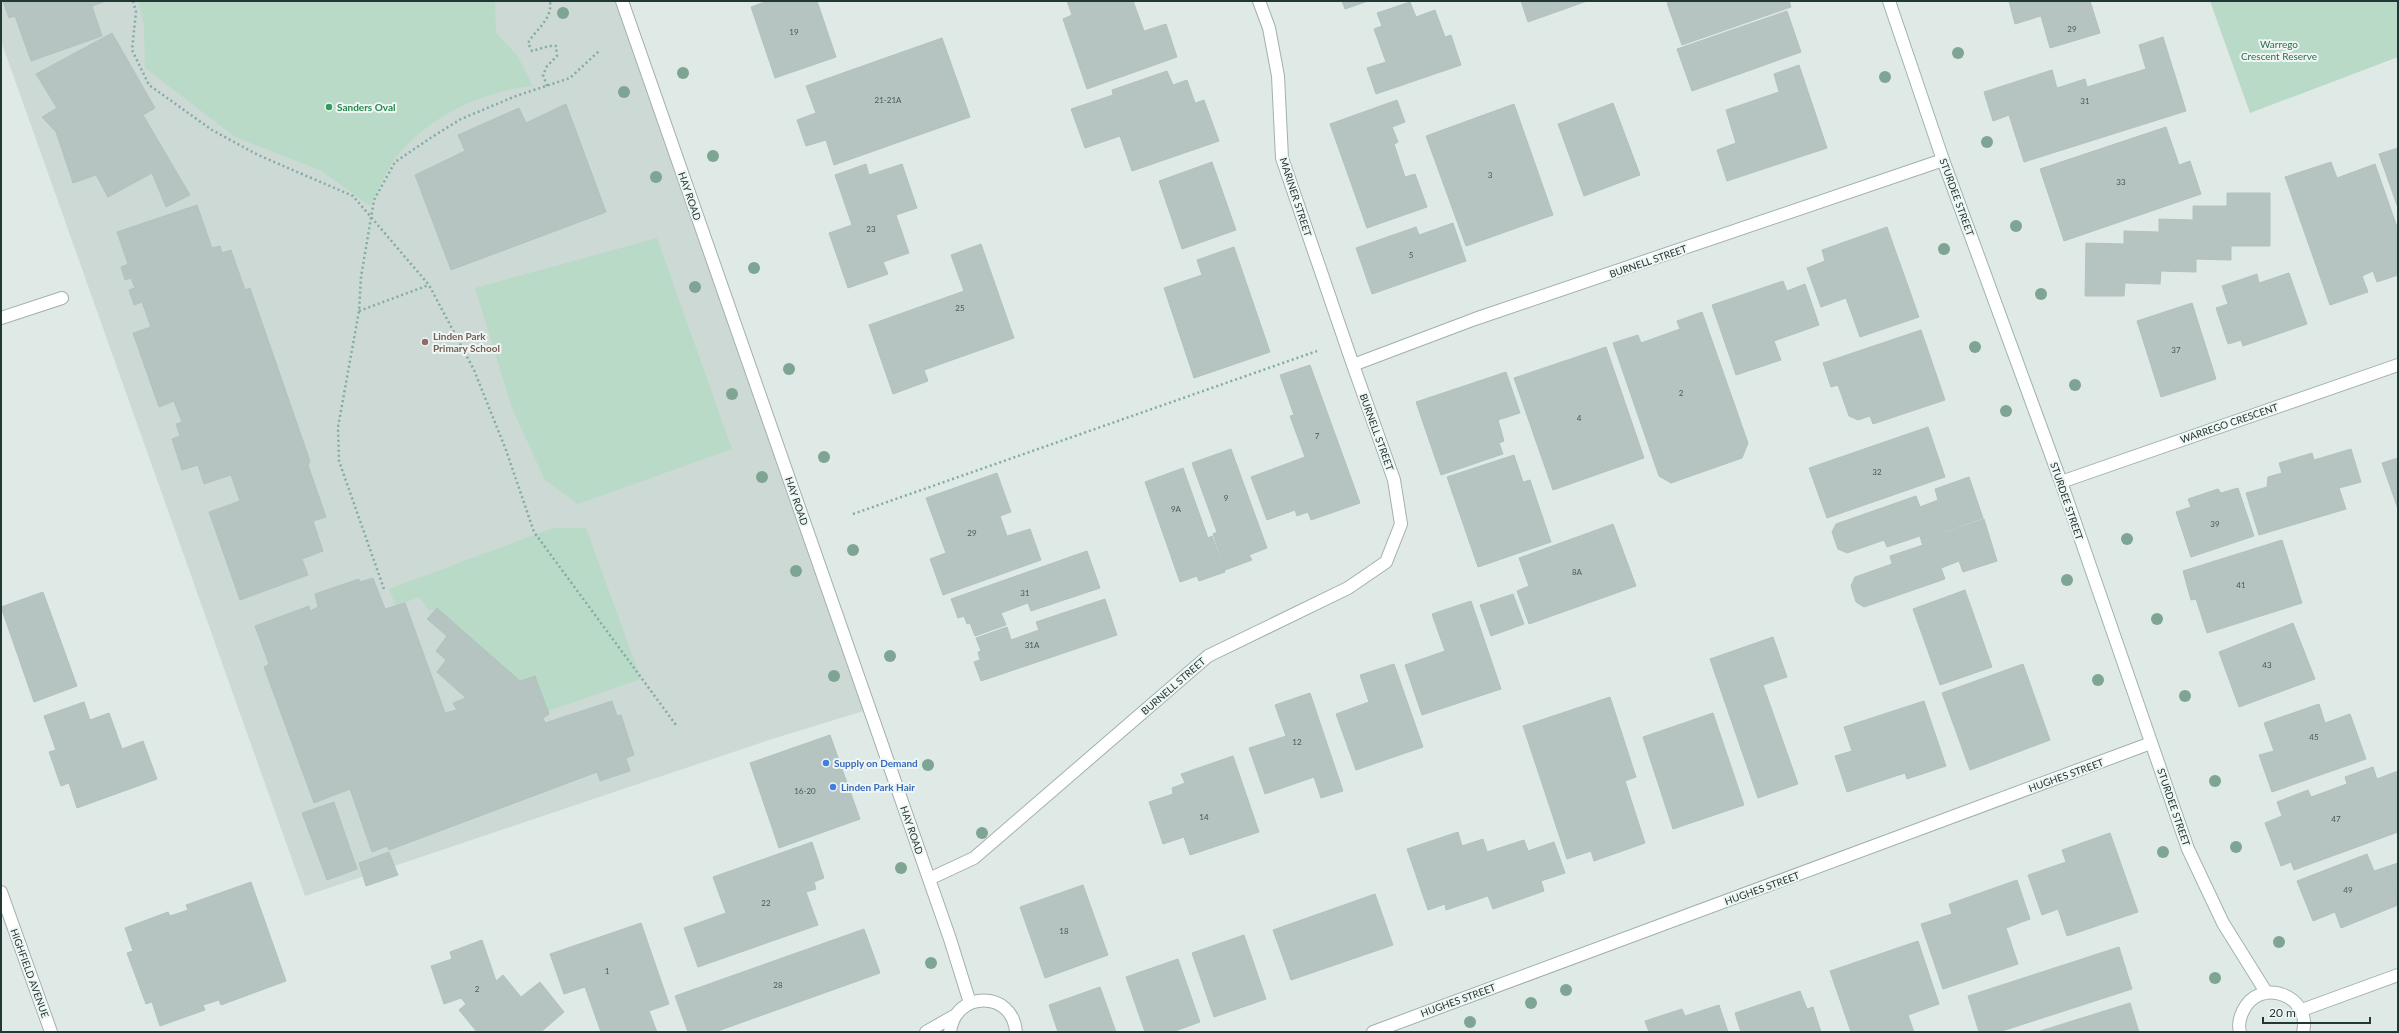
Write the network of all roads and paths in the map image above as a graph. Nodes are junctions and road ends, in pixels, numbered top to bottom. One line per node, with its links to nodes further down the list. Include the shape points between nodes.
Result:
1 (133, 1): 9 (path, via 136,12 132,50 149,85 212,130 258,155 353,196)
2 (550, 1): 7 (path, via 552,9 528,43 532,51 556,46 557,56 547,66 544,75)
3 (622, 1): 22 (street, HAY ROAD)
4 (1259, 1): 16 (street, MARINER STREET, via 1269,28 1278,76 1282,158)
5 (1888, 1): 8 (street, STURDEE STREET)
6 (599, 51): 7 (path, via 570,78)
7 (547, 86): 9 (path, via 461,119 395,162 374,200)
8 (1943, 160): 16 (street, BURNELL STREET, via 1475,319); 17 (street, STURDEE STREET)
9 (370, 215): 10 (path); 12 (path)
10 (429, 285): 12 (path); 20 (path, via 474,370 506,450 534,532)
11 (62, 298): 13 (street)
12 (359, 311): 19 (path, via 338,427 338,461)
13 (1, 318)
14 (1317, 352): 18 (path)
15 (2398, 364): 17 (street, WARREGO CRESCENT)
16 (1353, 365): 22 (street, BURNELL STREET, via 1394,480 1401,524 1386,562 1348,588 1208,656 974,858)
17 (2061, 482): 21 (street, STURDEE STREET)
18 (853, 514)
19 (384, 589)
20 (676, 725)
21 (2151, 743): 25 (street, STURDEE STREET, via 2188,849 2205,886 2223,923); 33 (street, HUGHES STREET)
22 (929, 879): 26 (street, HAY ROAD)
23 (1, 892): 29 (street, HIGHFIELD AVENUE)
24 (2398, 975): 27 (street)
25 (2266, 992): 27 (street, via 2280,993 2293,999); 34 (street, via 2254,996 2246,1005 2240,1017)
26 (970, 1002): 28 (street); 32 (street, via 992,1001 1003,1006 1011,1015)
27 (2302, 1010): 35 (street, via 2305,1024)
28 (954, 1016): 30 (street); 31 (street)
29 (51, 1032)
30 (926, 1032)
31 (950, 1032)
32 (1016, 1032)
33 (1373, 1032)
34 (2240, 1032)
35 (2303, 1032)

